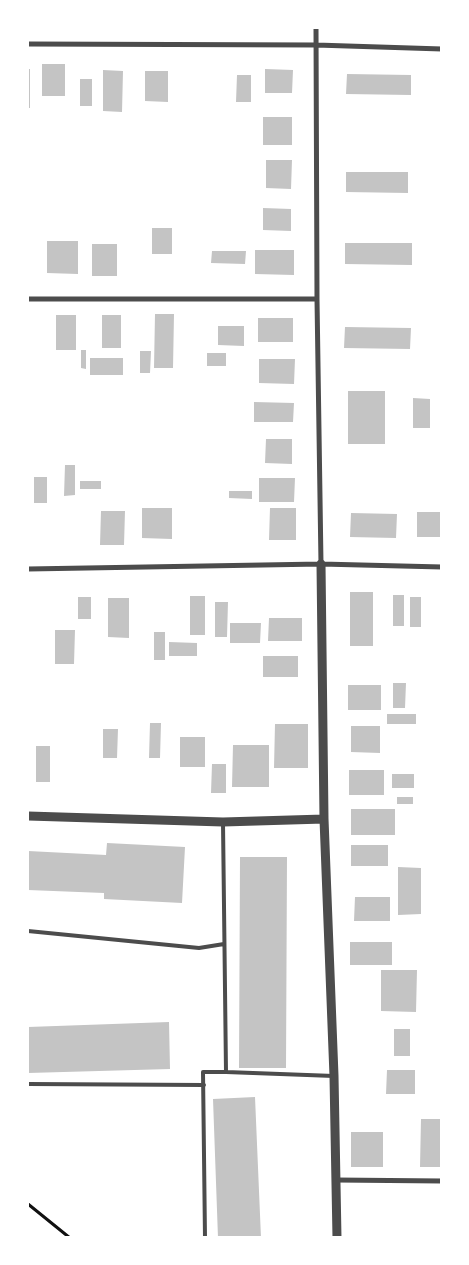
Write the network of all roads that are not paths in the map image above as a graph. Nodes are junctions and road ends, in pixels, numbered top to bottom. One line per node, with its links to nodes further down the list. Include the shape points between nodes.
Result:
1 (316, 28): 3 (street)
2 (28, 44): 3 (street)
3 (316, 45): 4 (street); 6 (street)
4 (442, 49)
5 (28, 299): 6 (street)
6 (317, 299): 7 (street)
7 (321, 564): 8 (street); 9 (street); 11 (street)
8 (442, 567)
9 (28, 568)
10 (28, 816): 12 (street)
11 (324, 820): 12 (street); 16 (street)
12 (223, 822): 14 (lane)
13 (28, 930): 14 (lane, via 199,948)
14 (224, 944): 15 (lane)
15 (226, 1072): 16 (lane); 18 (lane, via 203,1072)
16 (334, 1076): 19 (street)
17 (28, 1084): 18 (lane)
18 (204, 1085): 21 (lane)
19 (336, 1180): 20 (street); 22 (street)
20 (442, 1181)
21 (205, 1238)
22 (337, 1238)

